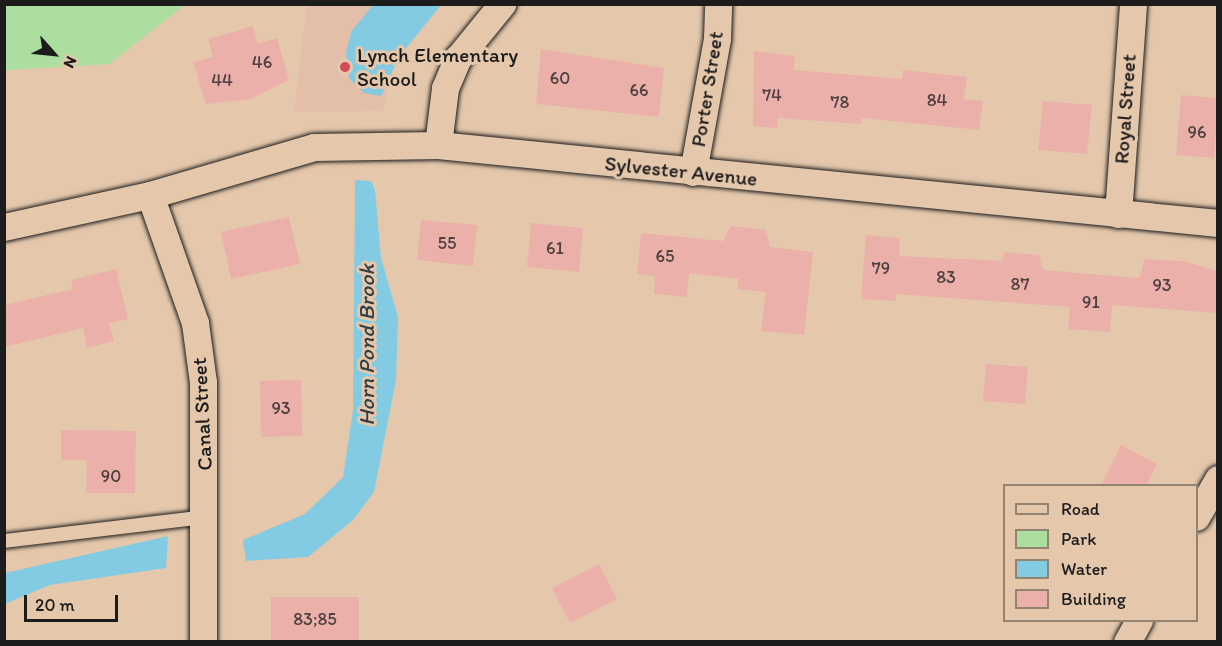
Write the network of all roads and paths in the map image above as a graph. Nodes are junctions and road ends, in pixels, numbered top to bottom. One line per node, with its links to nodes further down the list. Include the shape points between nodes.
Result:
1 (502, 4): 4 (street, via 458,58 445,88)
2 (718, 4): 5 (street, Porter Street)
3 (1133, 4): 7 (street, Royal Street)
4 (438, 145): 5 (street, Sylvester Avenue); 6 (street, Sylvester Avenue, via 314,147)
5 (693, 172): 7 (street, Sylvester Avenue)
6 (150, 195): 9 (street, Sylvester Avenue); 12 (street, Canal Street, via 195,323 203,382)
7 (1118, 214): 8 (street, Sylvester Avenue)
8 (1218, 223)
9 (4, 227)
10 (1218, 479): 11 (street)
11 (1198, 515)
12 (206, 517): 13 (lane); 15 (street, Canal Street)
13 (4, 541)
14 (1138, 622): 16 (street)
15 (203, 642)
16 (1127, 642)

